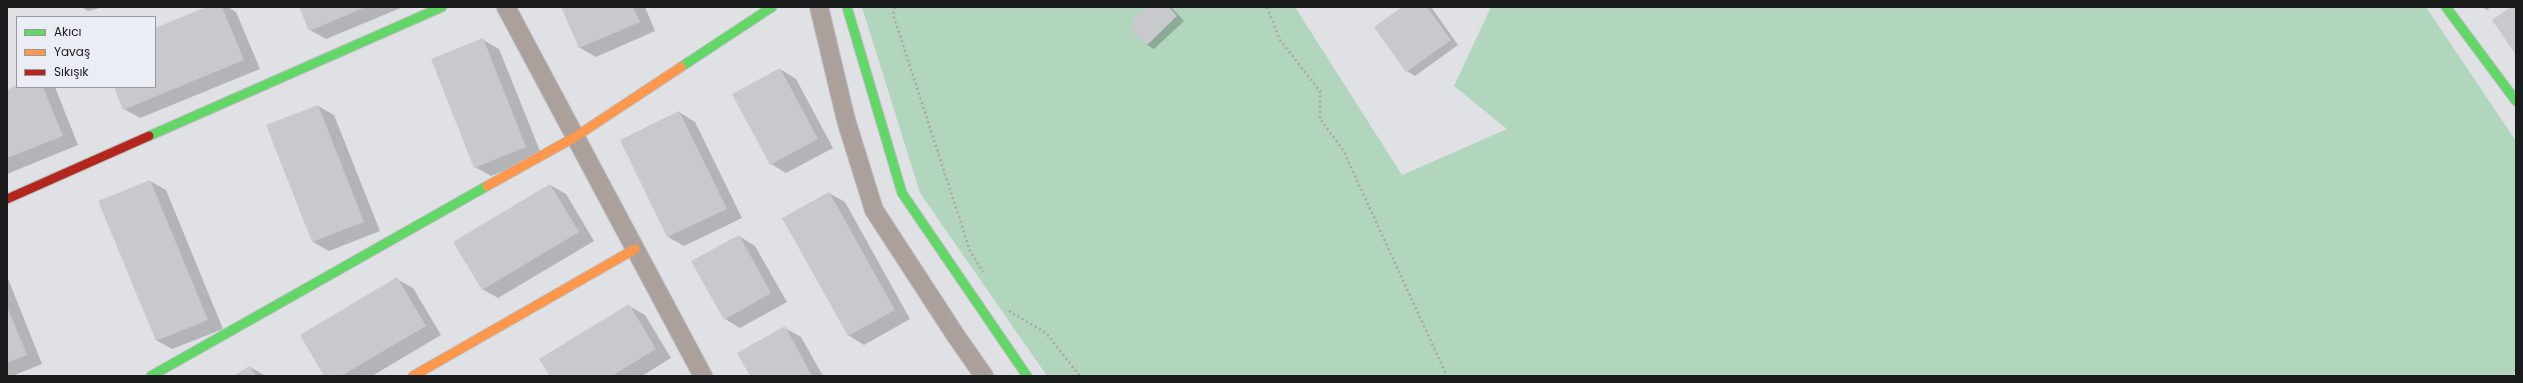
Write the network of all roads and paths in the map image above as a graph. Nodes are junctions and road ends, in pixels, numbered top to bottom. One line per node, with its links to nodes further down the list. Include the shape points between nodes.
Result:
1 (442, 7): 11 (street)
2 (506, 7): 10 (street)
3 (772, 7): 10 (street)
4 (818, 7): 18 (street, via 846,120 874,210)
5 (847, 7): 19 (street, via 902,193)
6 (895, 7): 13 (path, via 893,14 970,251)
7 (1267, 7): 21 (path, via 1280,40 1320,91 1320,119 1343,150)
8 (2446, 7): 9 (street)
9 (2516, 101)
10 (575, 137): 12 (street); 15 (street)
11 (7, 199)
12 (635, 249): 16 (street); 17 (street)
13 (987, 278)
14 (1008, 310): 20 (path, via 1046,333)
15 (151, 376)
16 (413, 376)
17 (703, 376)
18 (984, 376)
19 (1027, 376)
20 (1080, 376)
21 (1447, 376)

